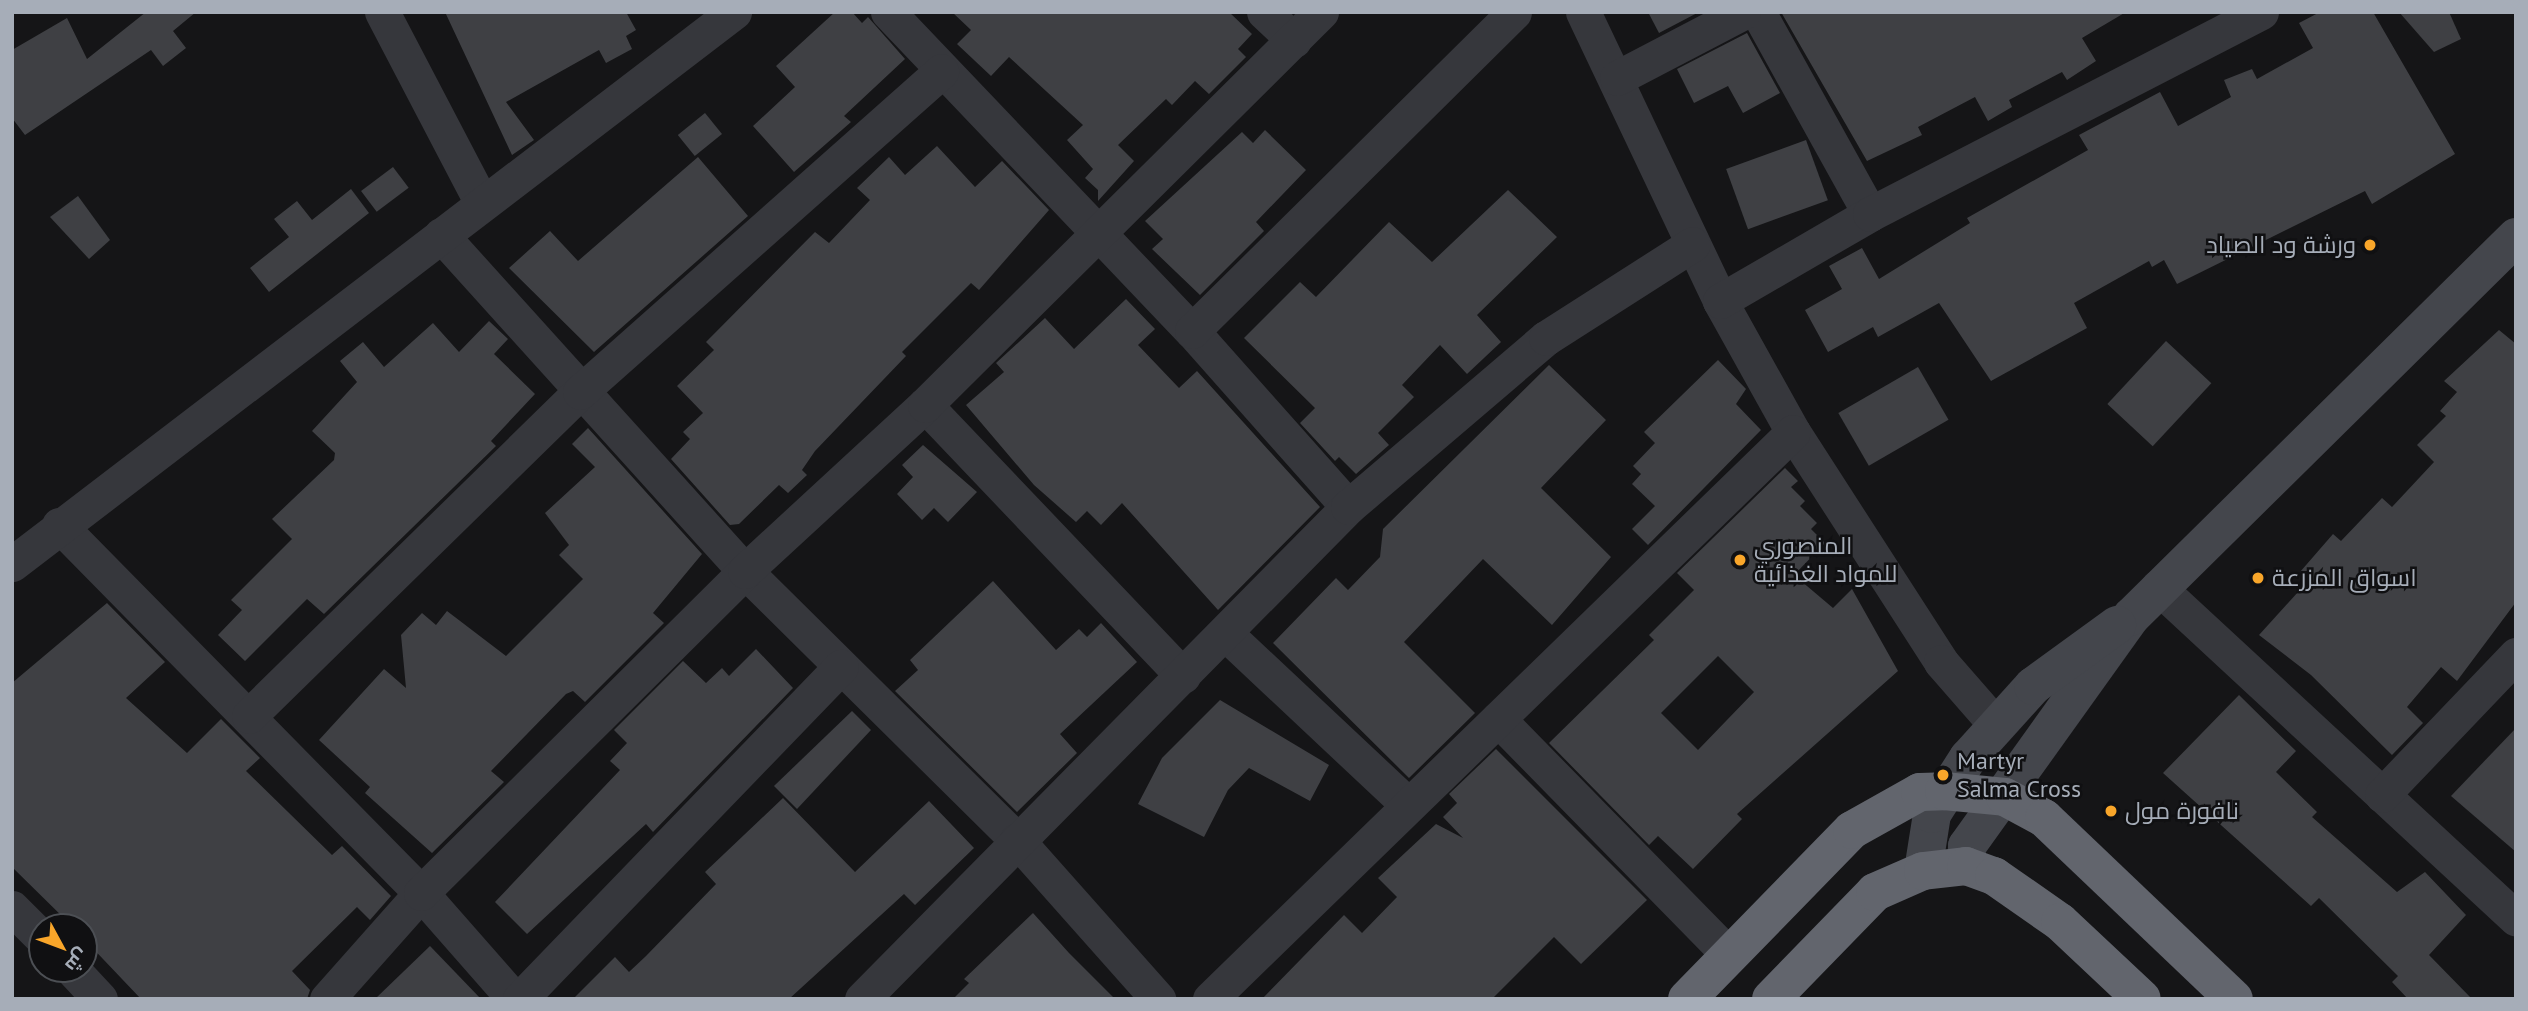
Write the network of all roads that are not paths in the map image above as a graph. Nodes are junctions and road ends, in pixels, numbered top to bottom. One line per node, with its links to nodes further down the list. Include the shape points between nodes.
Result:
1 (382, 12): 15 (street)
2 (734, 12): 11 (street)
3 (888, 12): 13 (street)
4 (1264, 12): 12 (street)
5 (1321, 12): 12 (street)
6 (1514, 12): 22 (street)
7 (1583, 12): 14 (street)
8 (1742, 12): 14 (street)
9 (1758, 12): 16 (street)
10 (2262, 12): 16 (street)
11 (697, 24): 15 (street)
12 (1294, 40): 17 (street)
13 (941, 71): 17 (street); 23 (street)
14 (1617, 78): 20 (street)
15 (482, 203): 18 (street)
16 (1870, 214): 21 (street)
17 (1097, 234): 22 (street); 24 (street)
18 (441, 235): 23 (street); 27 (street)
19 (2516, 237): 30 (street)
20 (1693, 244): 21 (street); 26 (street, via 1546,338)
21 (1720, 301): 25 (street)
22 (1192, 331): 26 (street)
23 (580, 392): 29 (street); 36 (street)
24 (925, 405): 29 (street); 35 (street)
25 (1793, 432): 37 (street); 38 (street, via 1941,662)
26 (1348, 507): 32 (street)
27 (59, 525): 28 (street); 36 (street)
28 (12, 564)
29 (745, 571): 34 (street); 46 (street)
30 (2158, 587): 31 (street); 40 (street)
31 (2131, 617): 38 (street, via 2068,656); 41 (street)
32 (1225, 633): 35 (street); 42 (street)
33 (2516, 655): 40 (street)
34 (841, 667): 43 (street); 52 (street)
35 (1183, 676): 43 (street)
36 (249, 716): 46 (street)
37 (1498, 719): 42 (street); 50 (street)
38 (1996, 725): 39 (street)
39 (1944, 791): 41 (highway); 45 (street, via 1925,841); 50 (highway, via 1920,792 1852,830)
40 (2382, 794): 48 (street)
41 (2005, 797): 44 (street, via 1967,846); 61 (highway, via 2083,851)
42 (1408, 805): 57 (street)
43 (1017, 840): 55 (street); 56 (street)
44 (1966, 866): 45 (highway); 60 (highway, via 1994,876 2060,922)
45 (1923, 872): 59 (highway, via 1875,892)
46 (421, 893): 52 (street); 54 (street)
47 (12, 908): 49 (street)
48 (2516, 918)
49 (28, 924)
50 (1729, 955): 58 (highway)
51 (85, 983): 53 (street)
52 (511, 997)
53 (100, 999)
54 (327, 999)
55 (862, 999)
56 (1158, 999)
57 (1210, 999)
58 (1687, 999)
59 (1771, 999)
60 (2142, 999)
61 (2234, 999)

